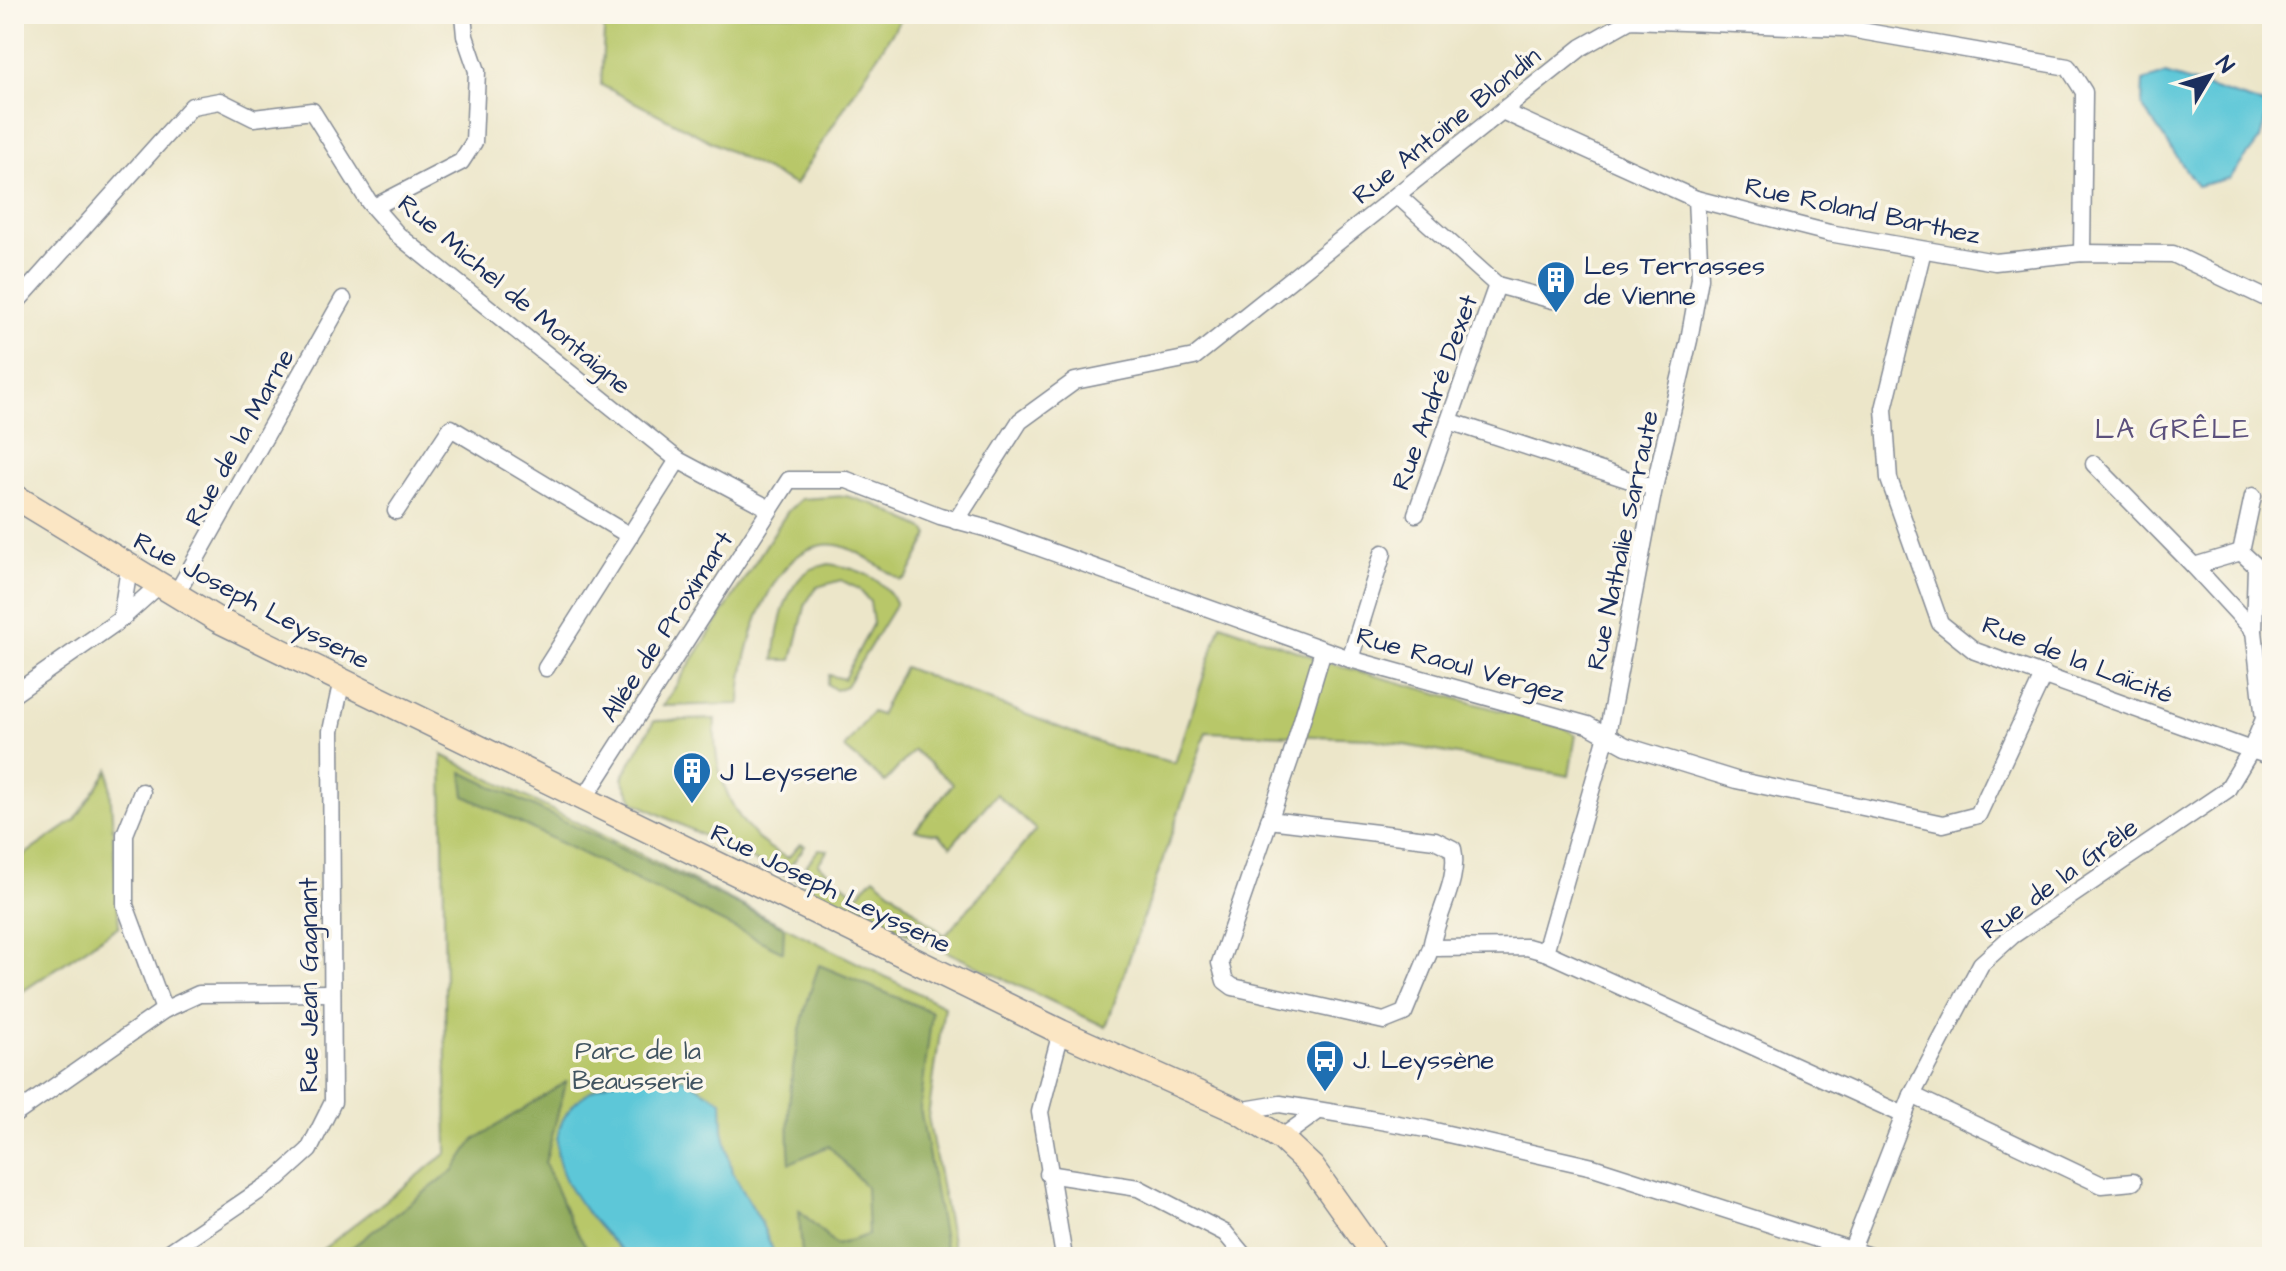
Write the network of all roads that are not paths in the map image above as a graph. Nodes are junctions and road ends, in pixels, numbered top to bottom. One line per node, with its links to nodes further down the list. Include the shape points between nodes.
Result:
1 (463, 14): 5 (street, via 477,71 474,142 461,162)
2 (1502, 111): 3 (street, Rue Antoine Blondin); 4 (street, Rue Roland Barthez); 7 (street, Rue Antoine Blondin, via 1582,47 1630,20 1844,28 2068,67 2084,92)
3 (1397, 195): 8 (street, Rue André Dexet); 23 (street, Rue Antoine Blondin, via 1194,357 1075,381 1020,421)
4 (1696, 199): 6 (street, Rue Roland Barthez, via 1829,233); 17 (street, Rue Nathalie Sarraute, via 1700,278)
5 (374, 207): 12 (street, Rue Michel de Montaigne, via 312,111 254,118 220,101 192,106); 14 (street, Rue Michel de Montaigne, via 398,235)
6 (1923, 250): 7 (street, Rue Roland Barthez, via 1995,262); 35 (street, Rue de la Laïcité, via 1884,409 1889,479 1940,623 1975,651)
7 (2082, 253): 11 (street, Rue Roland Barthez, via 2173,254)
8 (1497, 285): 10 (street, Rue André Dexet); 13 (street, Rue André Dexet)
9 (343, 299): 29 (street, Rue de la Marne)
10 (1553, 300)
11 (2272, 301)
12 (14, 305)
13 (1449, 421): 17 (street); 22 (street, Rue André Dexet)
14 (678, 460): 20 (street, Rue Michel de Montaigne); 24 (street)
15 (2094, 464): 27 (street)
16 (789, 480): 20 (street, Allée de Proximart); 23 (street, Rue Raoul Vergez, via 847,480)
17 (1654, 488): 38 (street, Rue Nathalie Sarraute)
18 (14, 496): 28 (street, Rue Joseph Leyssene)
19 (2253, 496): 25 (street)
20 (770, 509): 42 (street, Allée de Proximart)
21 (396, 511): 24 (street, via 451,428)
22 (1416, 514)
23 (956, 521): 32 (street, Rue Raoul Vergez)
24 (630, 536): 34 (street)
25 (2241, 552): 27 (street); 31 (street, Rue de la Grêle, via 2256,566)
26 (1383, 553): 33 (street)
27 (2194, 566): 31 (street)
28 (129, 568): 29 (street, Rue Joseph Leyssene); 30 (street)
29 (167, 590): 30 (street, Rue de la Marne); 36 (street, Rue Joseph Leyssene)
30 (121, 619): 37 (street, Rue de la Marne)
31 (2254, 631): 39 (street, Rue de la Grêle, via 2264,719)
32 (1323, 650): 33 (street, Rue Raoul Vergez); 43 (street)
33 (1350, 659): 38 (street, Rue Raoul Vergez, via 1588,725)
34 (546, 668)
35 (2044, 674): 38 (street, Rue Raoul Vergez, via 1978,815 1943,824 1736,780 1626,746); 39 (street, Rue de la Laïcité)
36 (342, 680): 42 (street, Rue Joseph Leyssene); 46 (street, Rue Jean Gagnant, via 331,731)
37 (14, 694)
38 (1607, 735): 45 (street, Rue Nathalie Sarraute)
39 (2251, 750): 40 (street); 49 (street, Rue de la Grêle, via 2227,790 2012,936 1981,964)
40 (2272, 757)
41 (142, 792): 47 (street, via 125,834 125,905)
42 (584, 799): 48 (street, Rue Joseph Leyssene)
43 (1269, 820): 44 (street, via 1435,840 1453,849 1456,864); 44 (street, via 1220,963 1225,981 1384,1021 1404,1013)
44 (1431, 948): 45 (street, via 1527,947)
45 (1545, 952): 53 (street)
46 (332, 993): 47 (street, via 199,994); 58 (street, Rue Jean Gagnant, via 333,1102 309,1150 278,1178)
47 (164, 1010): 52 (street)
48 (1061, 1032): 50 (street, Rue Joseph Leyssene); 55 (street, via 1040,1112)
49 (1912, 1095): 53 (street, Rue de la Grêle); 56 (street, via 2102,1185)
50 (1238, 1111): 51 (street, via 1280,1104); 54 (street, Rue Joseph Leyssene)
51 (1317, 1112): 54 (street); 57 (street, via 1426,1129 1593,1167)
52 (14, 1115)
53 (1904, 1115): 57 (street, Rue de la Grêle)
54 (1281, 1138): 61 (street, Rue Joseph Leyssene, via 1312,1167)
55 (1048, 1174): 59 (street); 60 (street, via 1138,1188 1225,1233)
56 (2133, 1182)
57 (1852, 1249): 62 (street)
58 (162, 1257)
59 (1064, 1257)
60 (1245, 1257)
61 (1376, 1257)
62 (1873, 1257)

